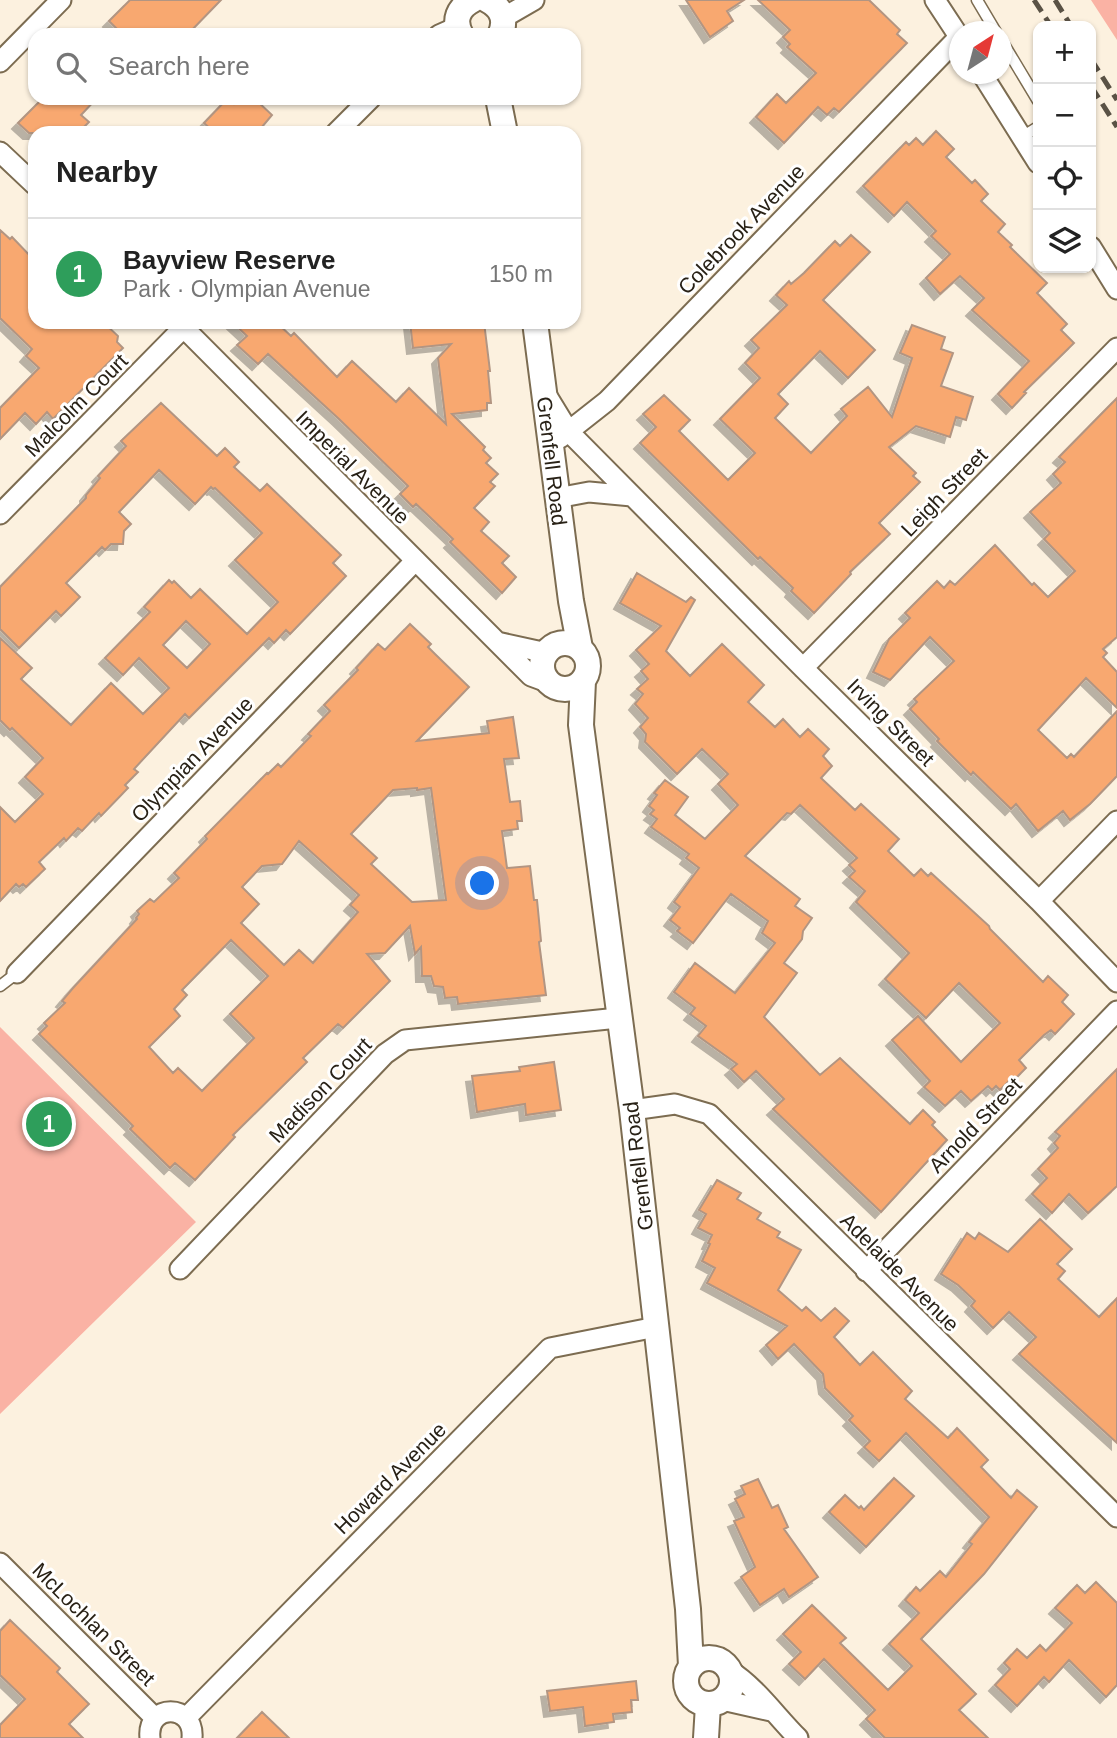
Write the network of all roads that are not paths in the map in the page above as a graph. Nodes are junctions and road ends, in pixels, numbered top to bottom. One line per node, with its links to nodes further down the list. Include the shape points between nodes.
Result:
1 (61, 0): 8 (street)
2 (534, 0): 5 (street)
3 (935, 0): 7 (street)
4 (977, 0): 6 (lane)
5 (482, 9): 9 (street, via 458,14)
6 (989, 21)
7 (949, 22)
8 (33, 28)
9 (453, 28)
10 (28, 34): 13 (street)
11 (949, 47): 29 (street, Colebrook Avenue, via 607,401)
12 (1012, 58): 15 (lane)
13 (0, 62)
14 (990, 84): 20 (street)
15 (1033, 93)
16 (364, 105): 18 (street)
17 (499, 105): 19 (street)
18 (343, 126)
19 (504, 126)
20 (1030, 132)
21 (0, 152): 22 (street)
22 (28, 178)
23 (1096, 255): 24 (street)
24 (1117, 289)
25 (177, 329): 32 (street, Malcolm Court)
26 (185, 329): 33 (street, Imperial Avenue)
27 (536, 329): 29 (street, Grenfell Road, via 543,390)
28 (1117, 348): 36 (street, Leigh Street)
29 (559, 439): 30 (street, Irving Street); 31 (street, Grenfell Road)
30 (632, 496): 31 (street, via 589,492); 36 (street, Irving Street)
31 (557, 498): 35 (street, Grenfell Road, via 570,601)
32 (0, 514)
33 (415, 561): 34 (street, Imperial Avenue); 42 (street, Olympian Avenue)
34 (497, 642): 35 (street); 38 (street, Imperial Avenue, via 531,676)
35 (561, 649): 37 (street, Grenfell Road, via 585,654 588,668); 38 (street, Grenfell Road, via 542,666)
36 (803, 668): 41 (street, Irving Street)
37 (583, 681): 38 (street, via 572,688); 39 (street, Grenfell Road)
38 (552, 684): 39 (street, Grenfell Road)
39 (581, 725): 46 (street, Grenfell Road)
40 (1117, 821): 41 (street)
41 (1040, 901): 43 (street, Irving Street)
42 (17, 973): 44 (lane, Olympian Avenue)
43 (1117, 982)
44 (0, 986)
45 (1117, 1011): 49 (street, Arnold Street)
46 (618, 1018): 47 (street, Grenfell Road); 48 (street, Madison Court, via 405,1040 385,1054)
47 (632, 1110): 49 (street, Adelaide Avenue, via 674,1104 709,1114); 50 (street, Grenfell Road)
48 (180, 1269)
49 (866, 1271): 51 (street, Adelaide Avenue)
50 (656, 1327): 53 (street, Grenfell Road, via 688,1609); 57 (street, Howard Avenue, via 550,1348)
51 (1117, 1517)
52 (0, 1563): 56 (street, McLochlan Street)
53 (711, 1665): 54 (street, via 732,1683 727,1695); 54 (street, via 685,1680 694,1700); 55 (street, via 745,1681)
54 (715, 1702): 55 (street); 60 (street)
55 (771, 1711): 61 (street)
56 (155, 1718): 57 (street, via 168,1711); 58 (street)
57 (186, 1718): 59 (street)
58 (150, 1738)
59 (192, 1738)
60 (706, 1738)
61 (798, 1738)

